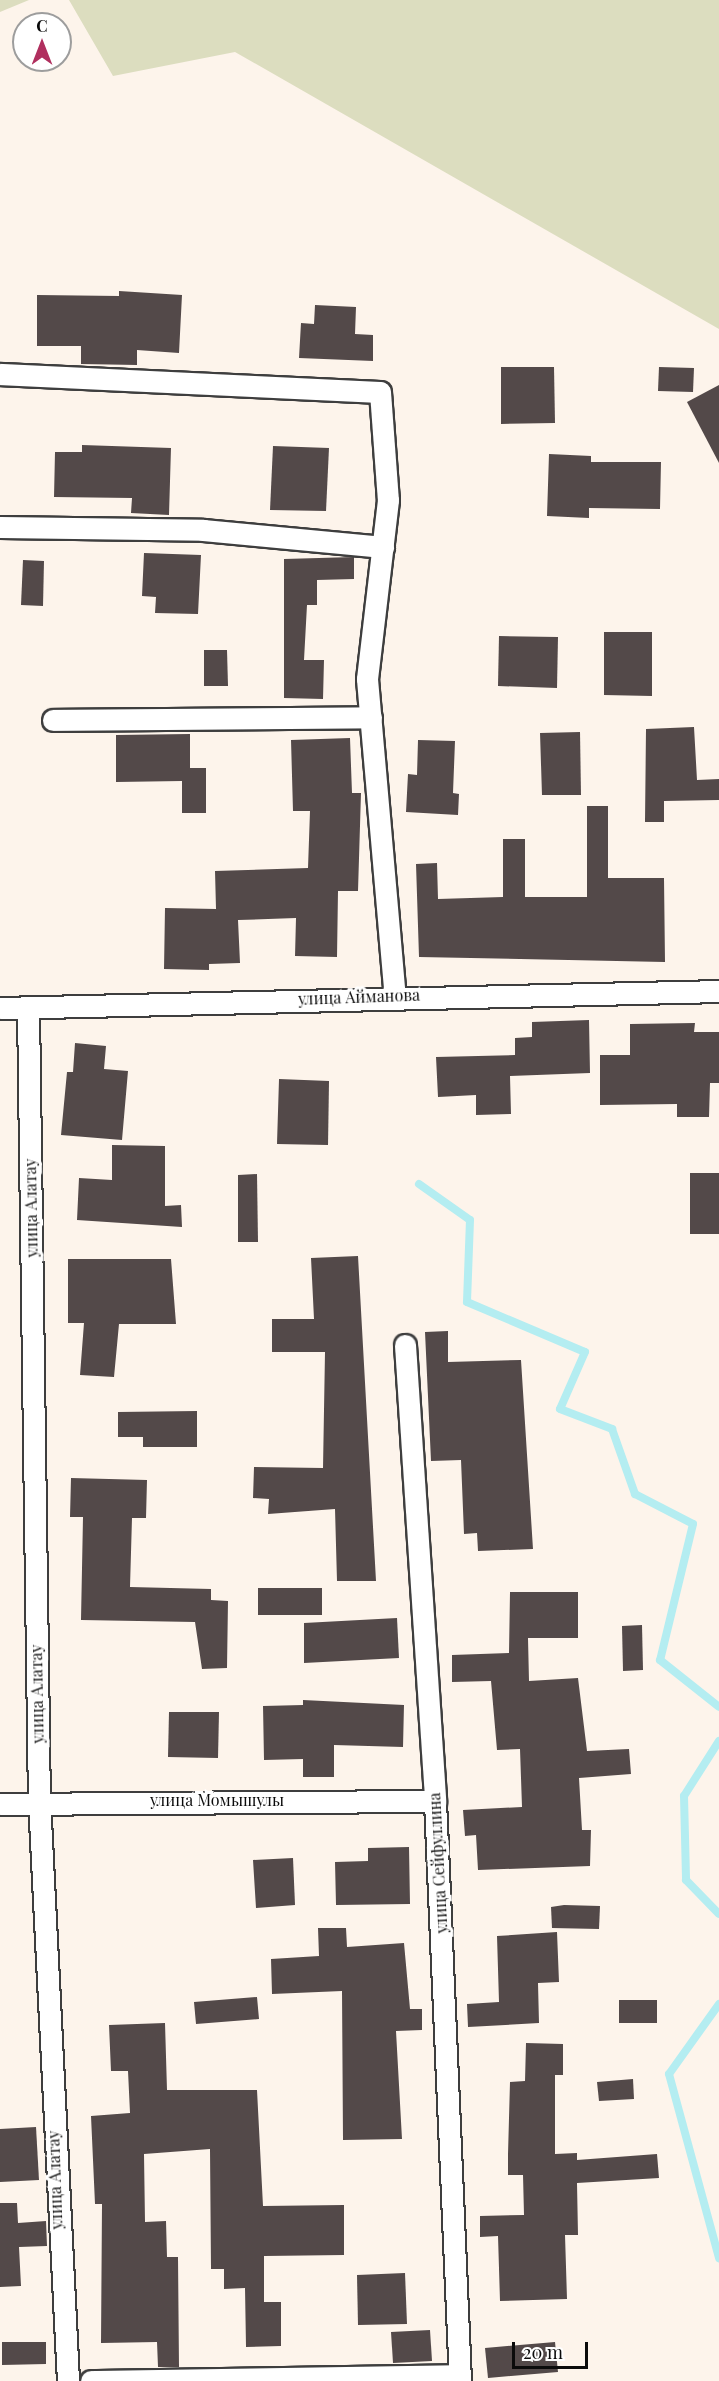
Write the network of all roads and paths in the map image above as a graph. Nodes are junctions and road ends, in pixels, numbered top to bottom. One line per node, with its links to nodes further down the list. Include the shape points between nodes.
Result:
1 (0, 374): 3 (street, via 380,392 388,500)
2 (0, 527): 3 (street, via 203,530)
3 (383, 547): 4 (street, via 367,679)
4 (371, 717): 5 (street); 7 (street)
5 (53, 720)
6 (719, 991): 7 (street, улица Айманова)
7 (395, 996): 8 (street, улица Айманова)
8 (28, 1007): 9 (street, улица Айманова); 11 (street, улица Алатау)
9 (0, 1008)
10 (405, 1345): 12 (street, улица Сейфуллина)
11 (39, 1800): 12 (street, улица Момышулы); 13 (street, улица Момышулы); 15 (street, улица Алатау)
12 (435, 1801): 14 (street, улица Сейфуллина)
13 (0, 1804)
14 (460, 2378): 16 (street)
15 (68, 2381)
16 (91, 2381)

